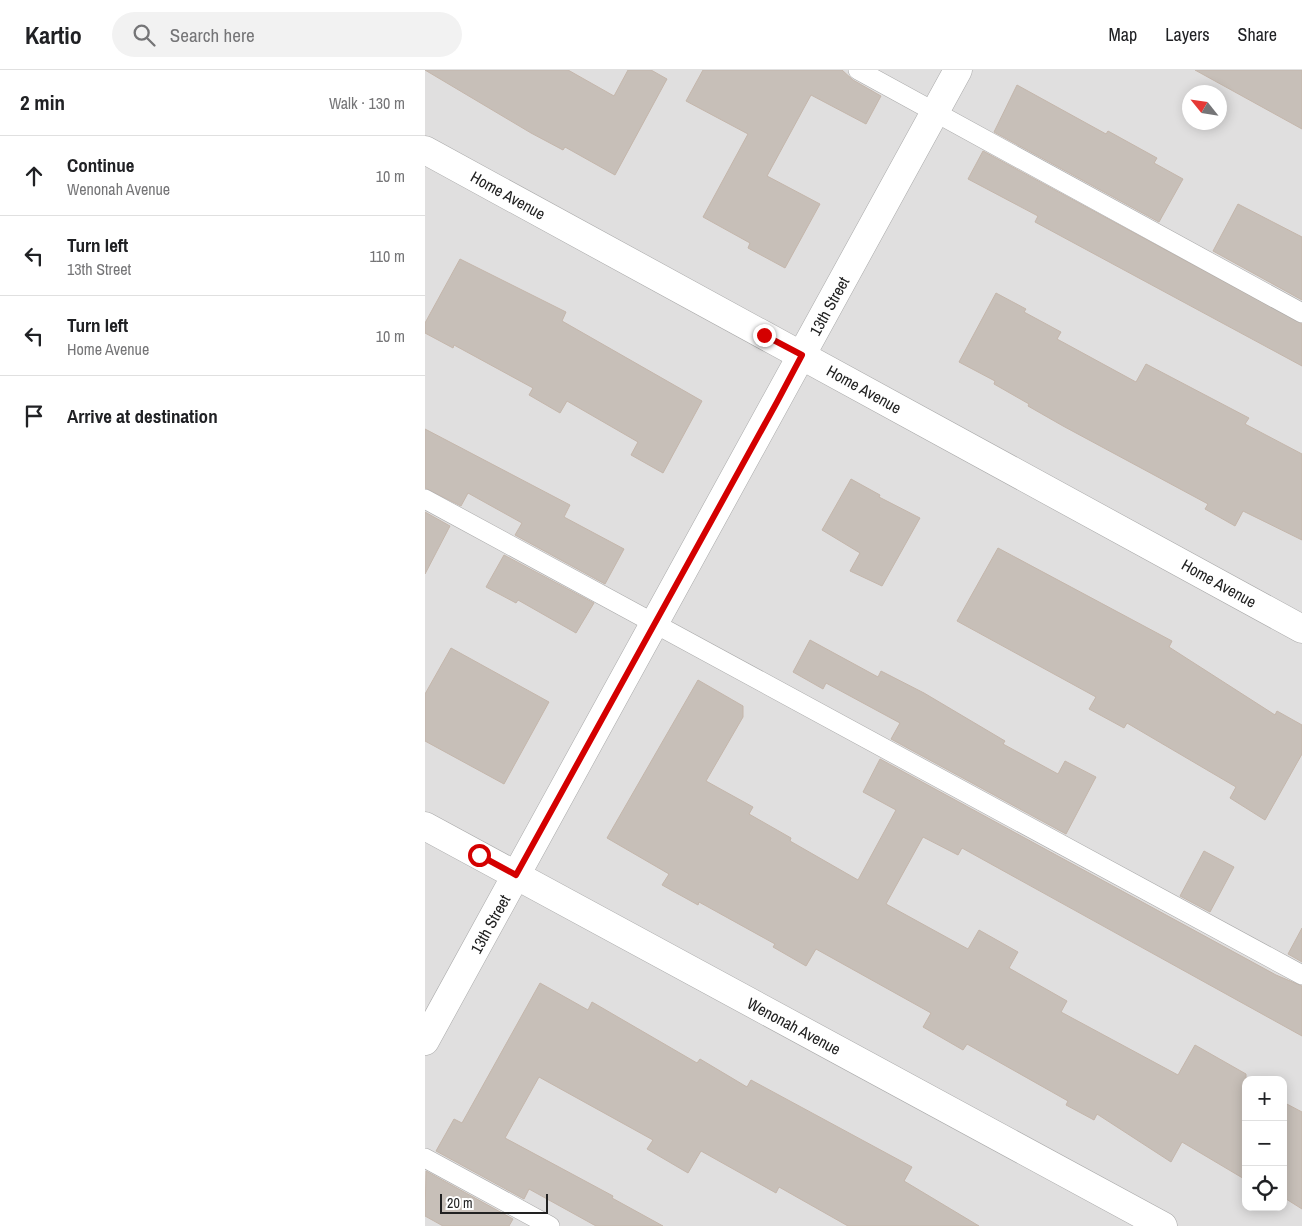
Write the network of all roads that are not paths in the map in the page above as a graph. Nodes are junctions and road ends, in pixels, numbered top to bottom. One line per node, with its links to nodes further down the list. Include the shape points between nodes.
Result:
1 (858, 70): 3 (lane)
2 (958, 70): 3 (street, 13th Street)
3 (935, 112): 5 (lane); 6 (street, 13th Street)
4 (425, 150): 6 (street, Home Avenue)
5 (1302, 313)
6 (802, 355): 8 (street, 13th Street); 9 (street, Home Avenue)
7 (425, 499): 8 (lane)
8 (654, 624): 11 (street, 13th Street); 12 (lane)
9 (1302, 629)
10 (425, 826): 11 (street, Wenonah Avenue)
11 (516, 875): 13 (street, 13th Street); 16 (street, Wenonah Avenue)
12 (1302, 975)
13 (425, 1041)
14 (425, 1158): 15 (lane)
15 (549, 1226)
16 (1163, 1226)

